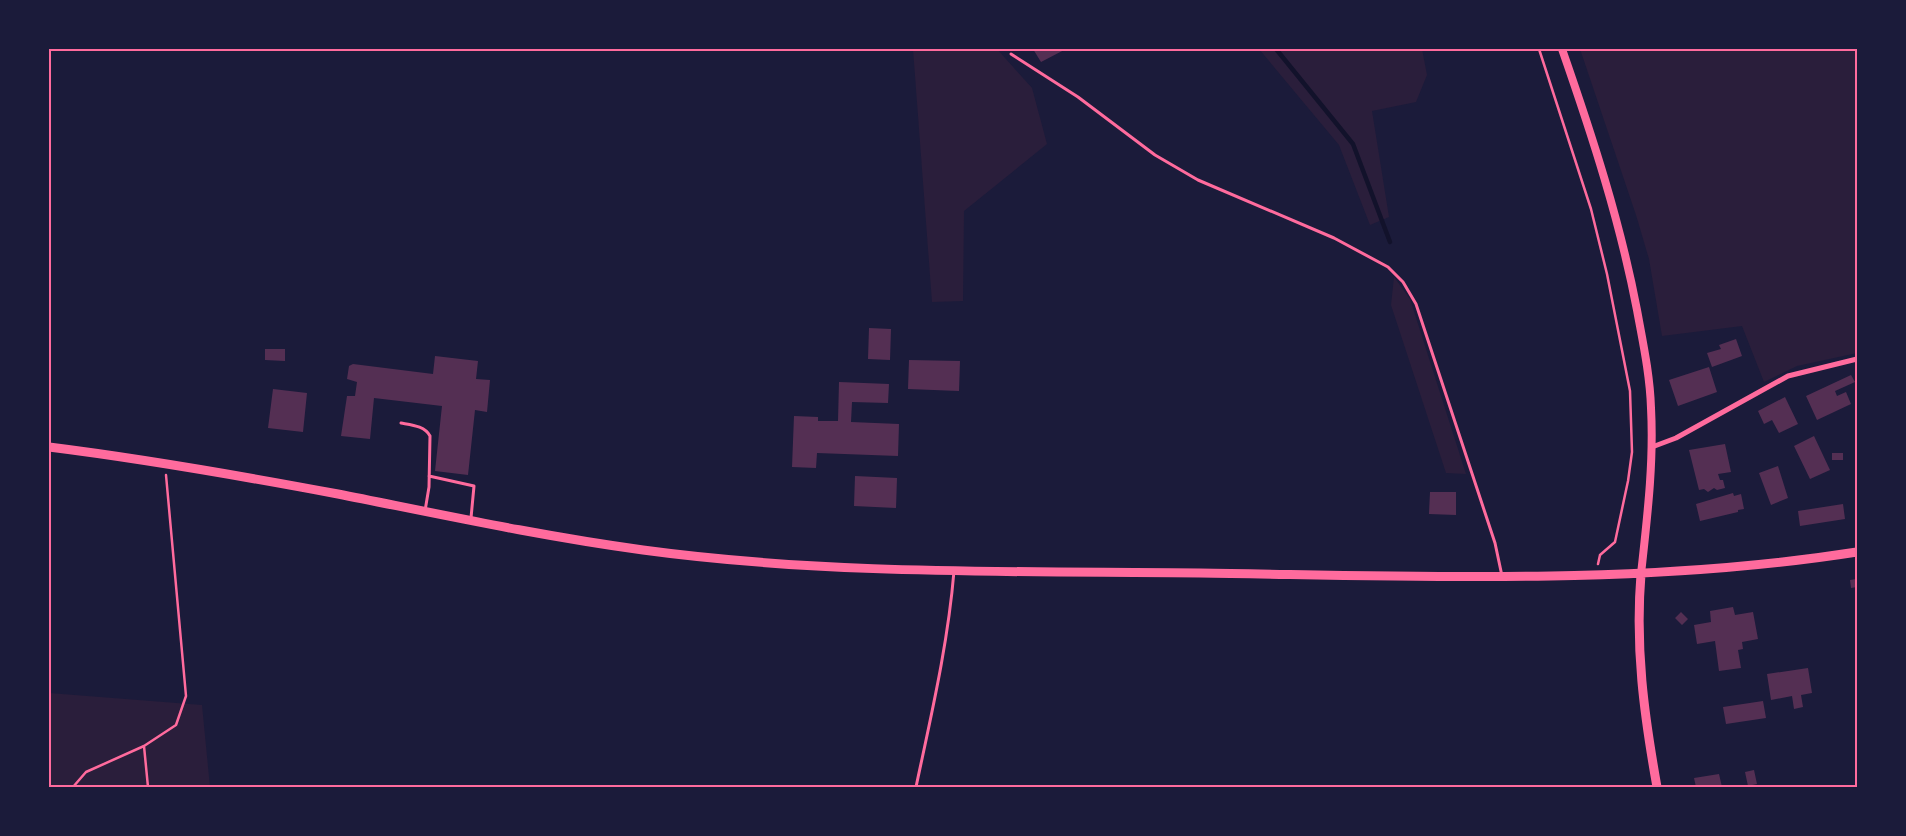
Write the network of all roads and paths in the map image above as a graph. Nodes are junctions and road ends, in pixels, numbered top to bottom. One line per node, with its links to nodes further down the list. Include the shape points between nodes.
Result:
1 (1539, 49): 15 (path, via 1591,209 1608,274 1630,391 1632,452 1628,481 1615,542 1600,554)
2 (1562, 49): 7 (street, via 1614,205 1629,265 1647,363)
3 (1011, 54): 16 (lane, via 1078,97 1155,155 1198,180 1367,254 1403,282 1416,304 1495,543)
4 (1857, 359): 7 (street, via 1788,376 1676,438)
5 (401, 423): 9 (lane, via 427,431 430,436)
6 (49, 447): 8 (main road)
7 (1652, 447): 14 (street)
8 (164, 464): 10 (main road); 17 (path, via 186,696 176,725)
9 (429, 476): 10 (lane); 11 (lane, via 474,486)
10 (425, 512): 11 (main road)
11 (471, 521): 13 (main road, via 646,551 817,566)
12 (1857, 552): 14 (main road, via 1772,564)
13 (954, 570): 16 (main road); 20 (lane, via 940,669)
14 (1641, 574): 15 (main road); 21 (main road, via 1638,664)
15 (1596, 575): 16 (main road)
16 (1502, 576)
17 (144, 746): 18 (path, via 86,772); 19 (path)
18 (73, 787)
19 (148, 787)
20 (916, 787)
21 (1657, 787)

